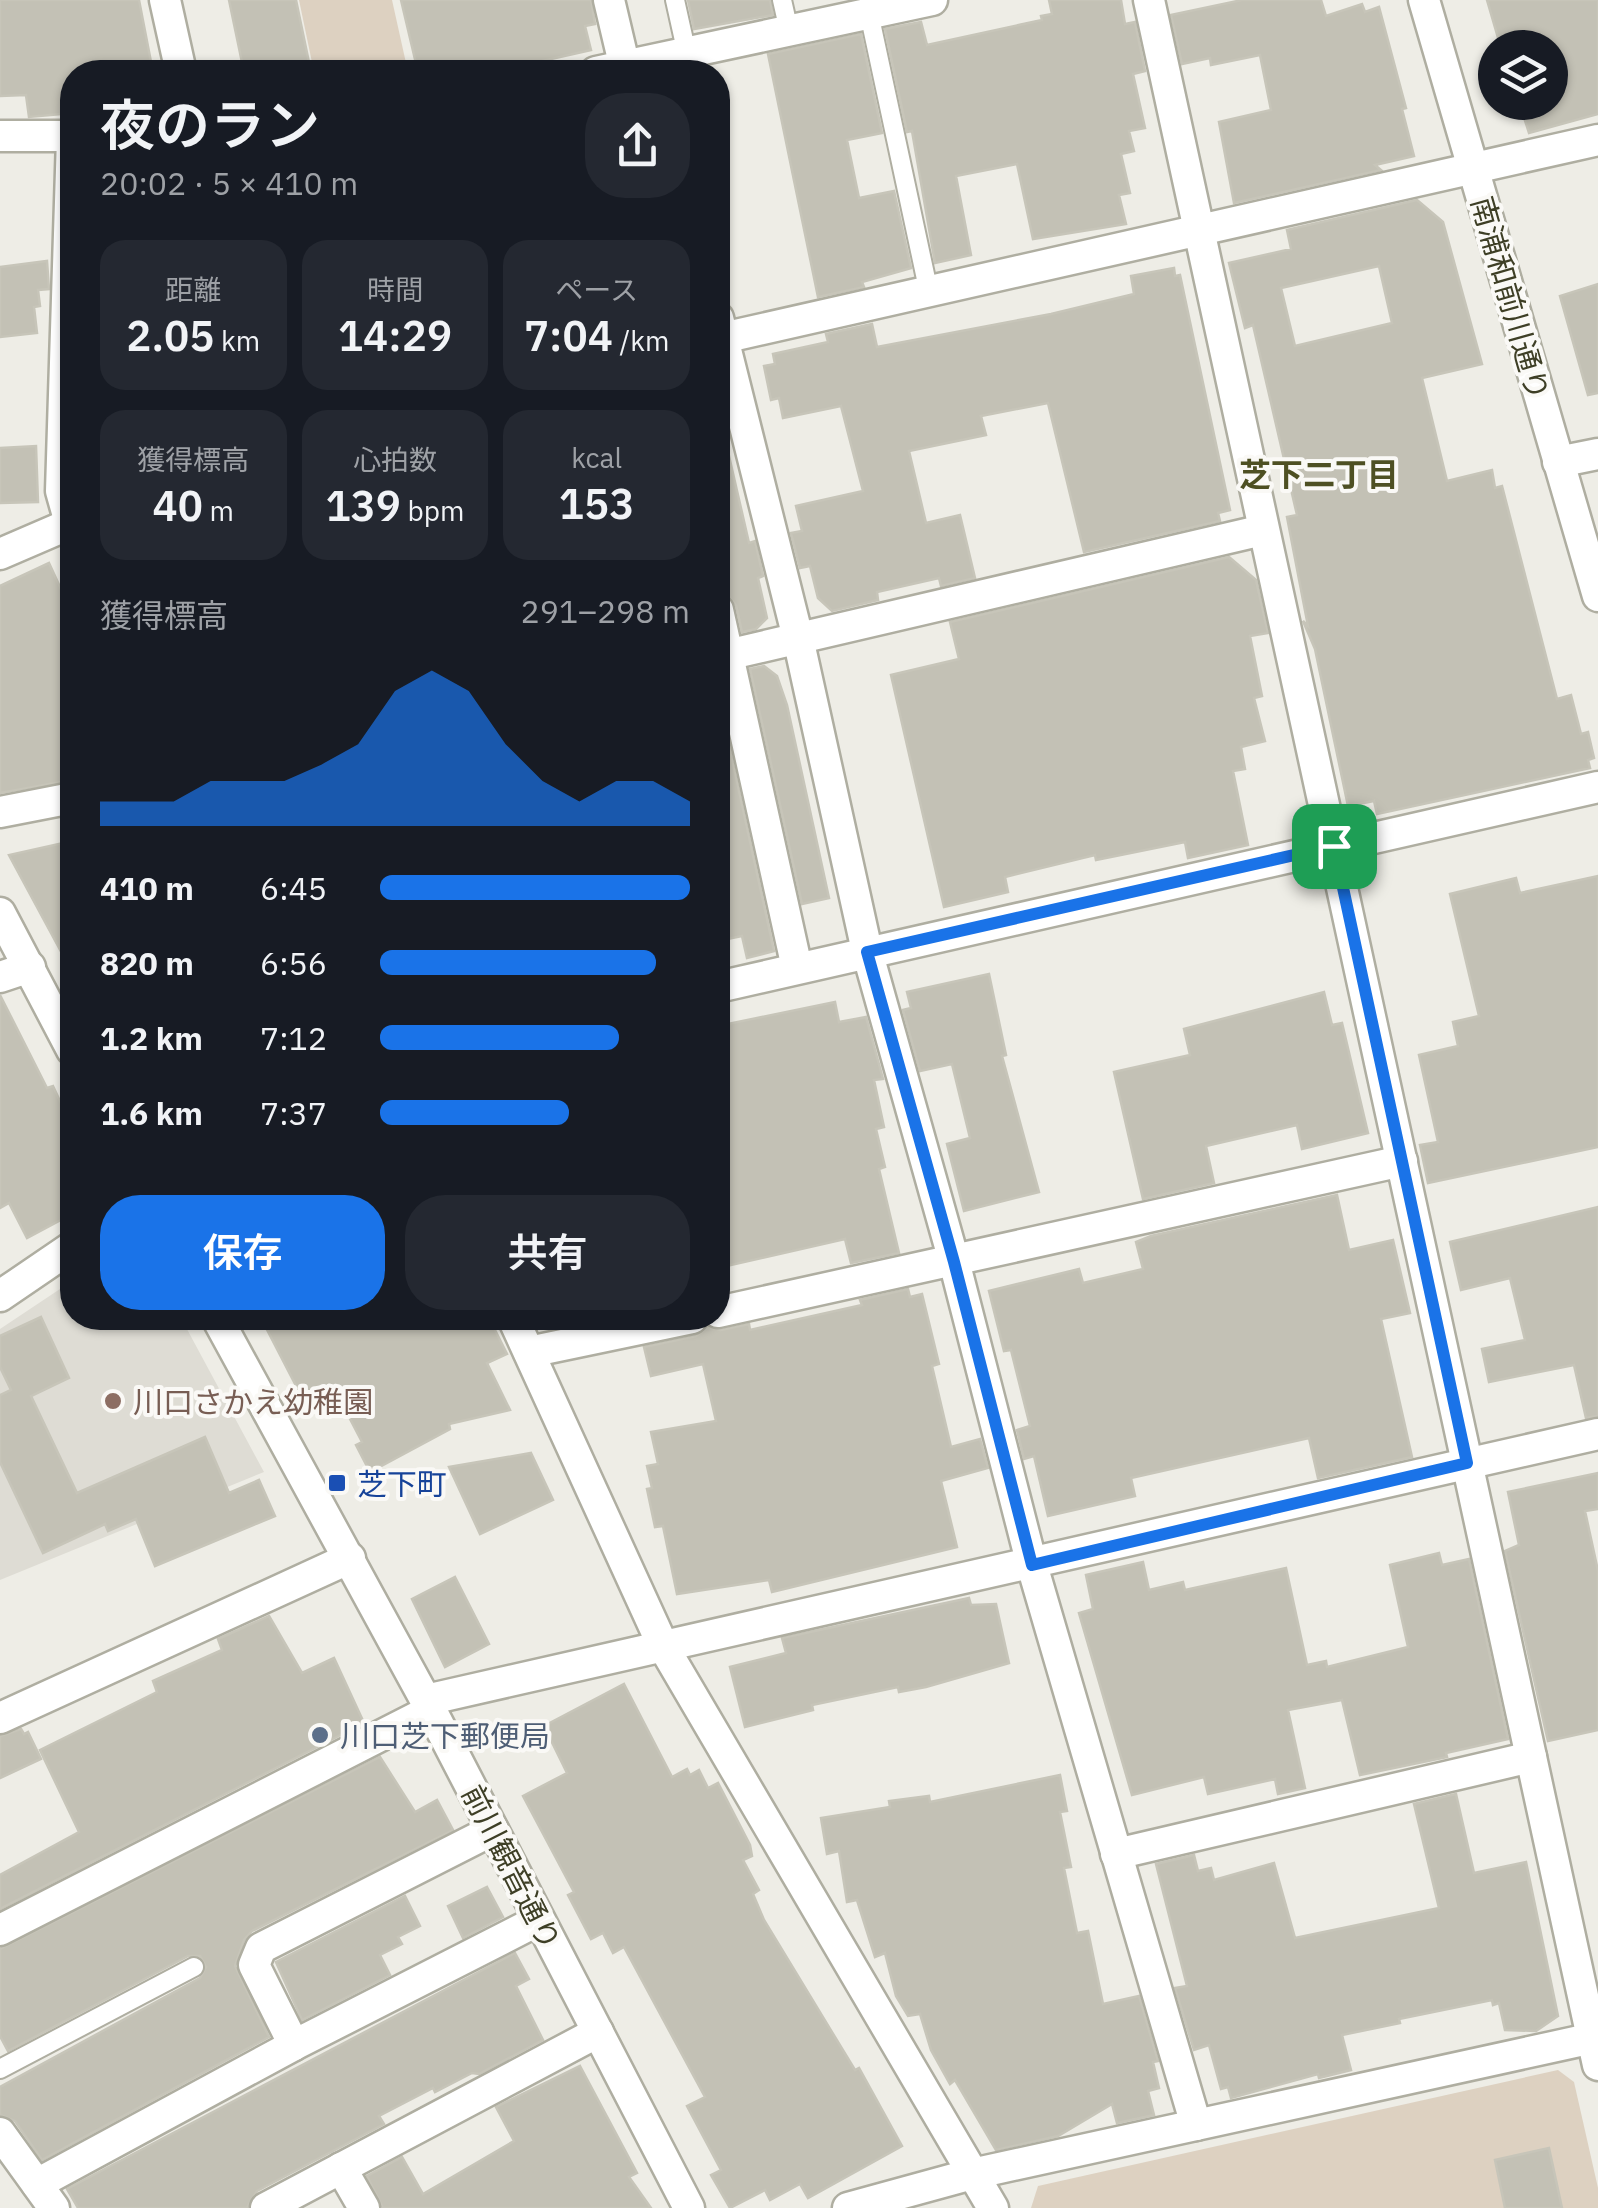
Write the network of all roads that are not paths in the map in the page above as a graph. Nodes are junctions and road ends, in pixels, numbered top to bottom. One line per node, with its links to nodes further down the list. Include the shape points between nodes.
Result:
1 (165, 0): 11 (street)
2 (610, 0): 12 (street)
3 (675, 0): 10 (lane)
4 (782, 0): 9 (lane)
5 (1149, 0): 18 (street)
6 (1424, 0): 17 (street, 南浦和前川通り)
7 (925, 1): 8 (street)
8 (869, 13): 9 (street); 19 (lane)
9 (789, 31): 10 (street)
10 (687, 54): 13 (street)
11 (179, 60)
12 (615, 60)
13 (662, 60)
14 (0, 136): 15 (street)
15 (60, 137)
16 (1598, 140): 17 (street)
17 (1473, 165): 18 (street); 23 (street, 南浦和前川通り)
18 (1198, 233): 19 (street); 24 (street)
19 (929, 293): 20 (street)
20 (730, 330)
21 (730, 371): 28 (street)
22 (1598, 454): 23 (street)
23 (1558, 462): 27 (street, 南浦和前川通り)
24 (1263, 530): 28 (street); 34 (street)
25 (60, 531): 26 (street)
26 (0, 554)
27 (1598, 596)
28 (798, 638): 29 (street); 36 (street)
29 (730, 654)
30 (730, 690): 38 (street)
31 (1598, 786): 34 (street)
32 (60, 800): 33 (street)
33 (0, 812)
34 (1334, 846): 36 (street); 42 (street)
35 (0, 913): 37 (street)
36 (867, 952): 38 (street); 44 (street)
37 (30, 967): 39 (street); 41 (street)
38 (796, 968): 40 (street)
39 (0, 977)
40 (730, 984)
41 (60, 1026)
42 (1402, 1160): 44 (street); 52 (street)
43 (60, 1254): 45 (street)
44 (954, 1262): 46 (street); 54 (street)
45 (0, 1296)
46 (730, 1309)
47 (224, 1330): 53 (street, 前川観音通り)
48 (519, 1330): 50 (street)
49 (634, 1330): 50 (street)
50 (529, 1352): 55 (street)
51 (1598, 1434): 52 (street)
52 (1467, 1463): 54 (street); 58 (street)
53 (350, 1558): 56 (street, 前川観音通り); 57 (street)
54 (1032, 1565): 55 (street); 60 (street)
55 (663, 1646): 56 (street); 71 (street)
56 (428, 1705): 59 (street, 前川観音通り); 62 (street)
57 (0, 1718)
58 (1531, 1757): 60 (street); 66 (street)
59 (493, 1830): 61 (street, 前川観音通り); 65 (street, via 261,1948 254,1966)
60 (1116, 1854): 68 (street)
61 (539, 1920): 64 (street, 前川観音通り); 65 (street)
62 (0, 1930)
63 (194, 1967): 67 (lane)
64 (598, 2032): 70 (street); 73 (street, 前川観音通り)
65 (294, 2045): 72 (street)
66 (1596, 2047): 68 (street)
67 (0, 2069)
68 (1196, 2125): 71 (street)
69 (0, 2133): 72 (street)
70 (341, 2168): 74 (street); 75 (street)
71 (972, 2174): 76 (street); 77 (street)
72 (46, 2196)
73 (687, 2207)
74 (266, 2208)
75 (364, 2208)
76 (848, 2208)
77 (993, 2208)

